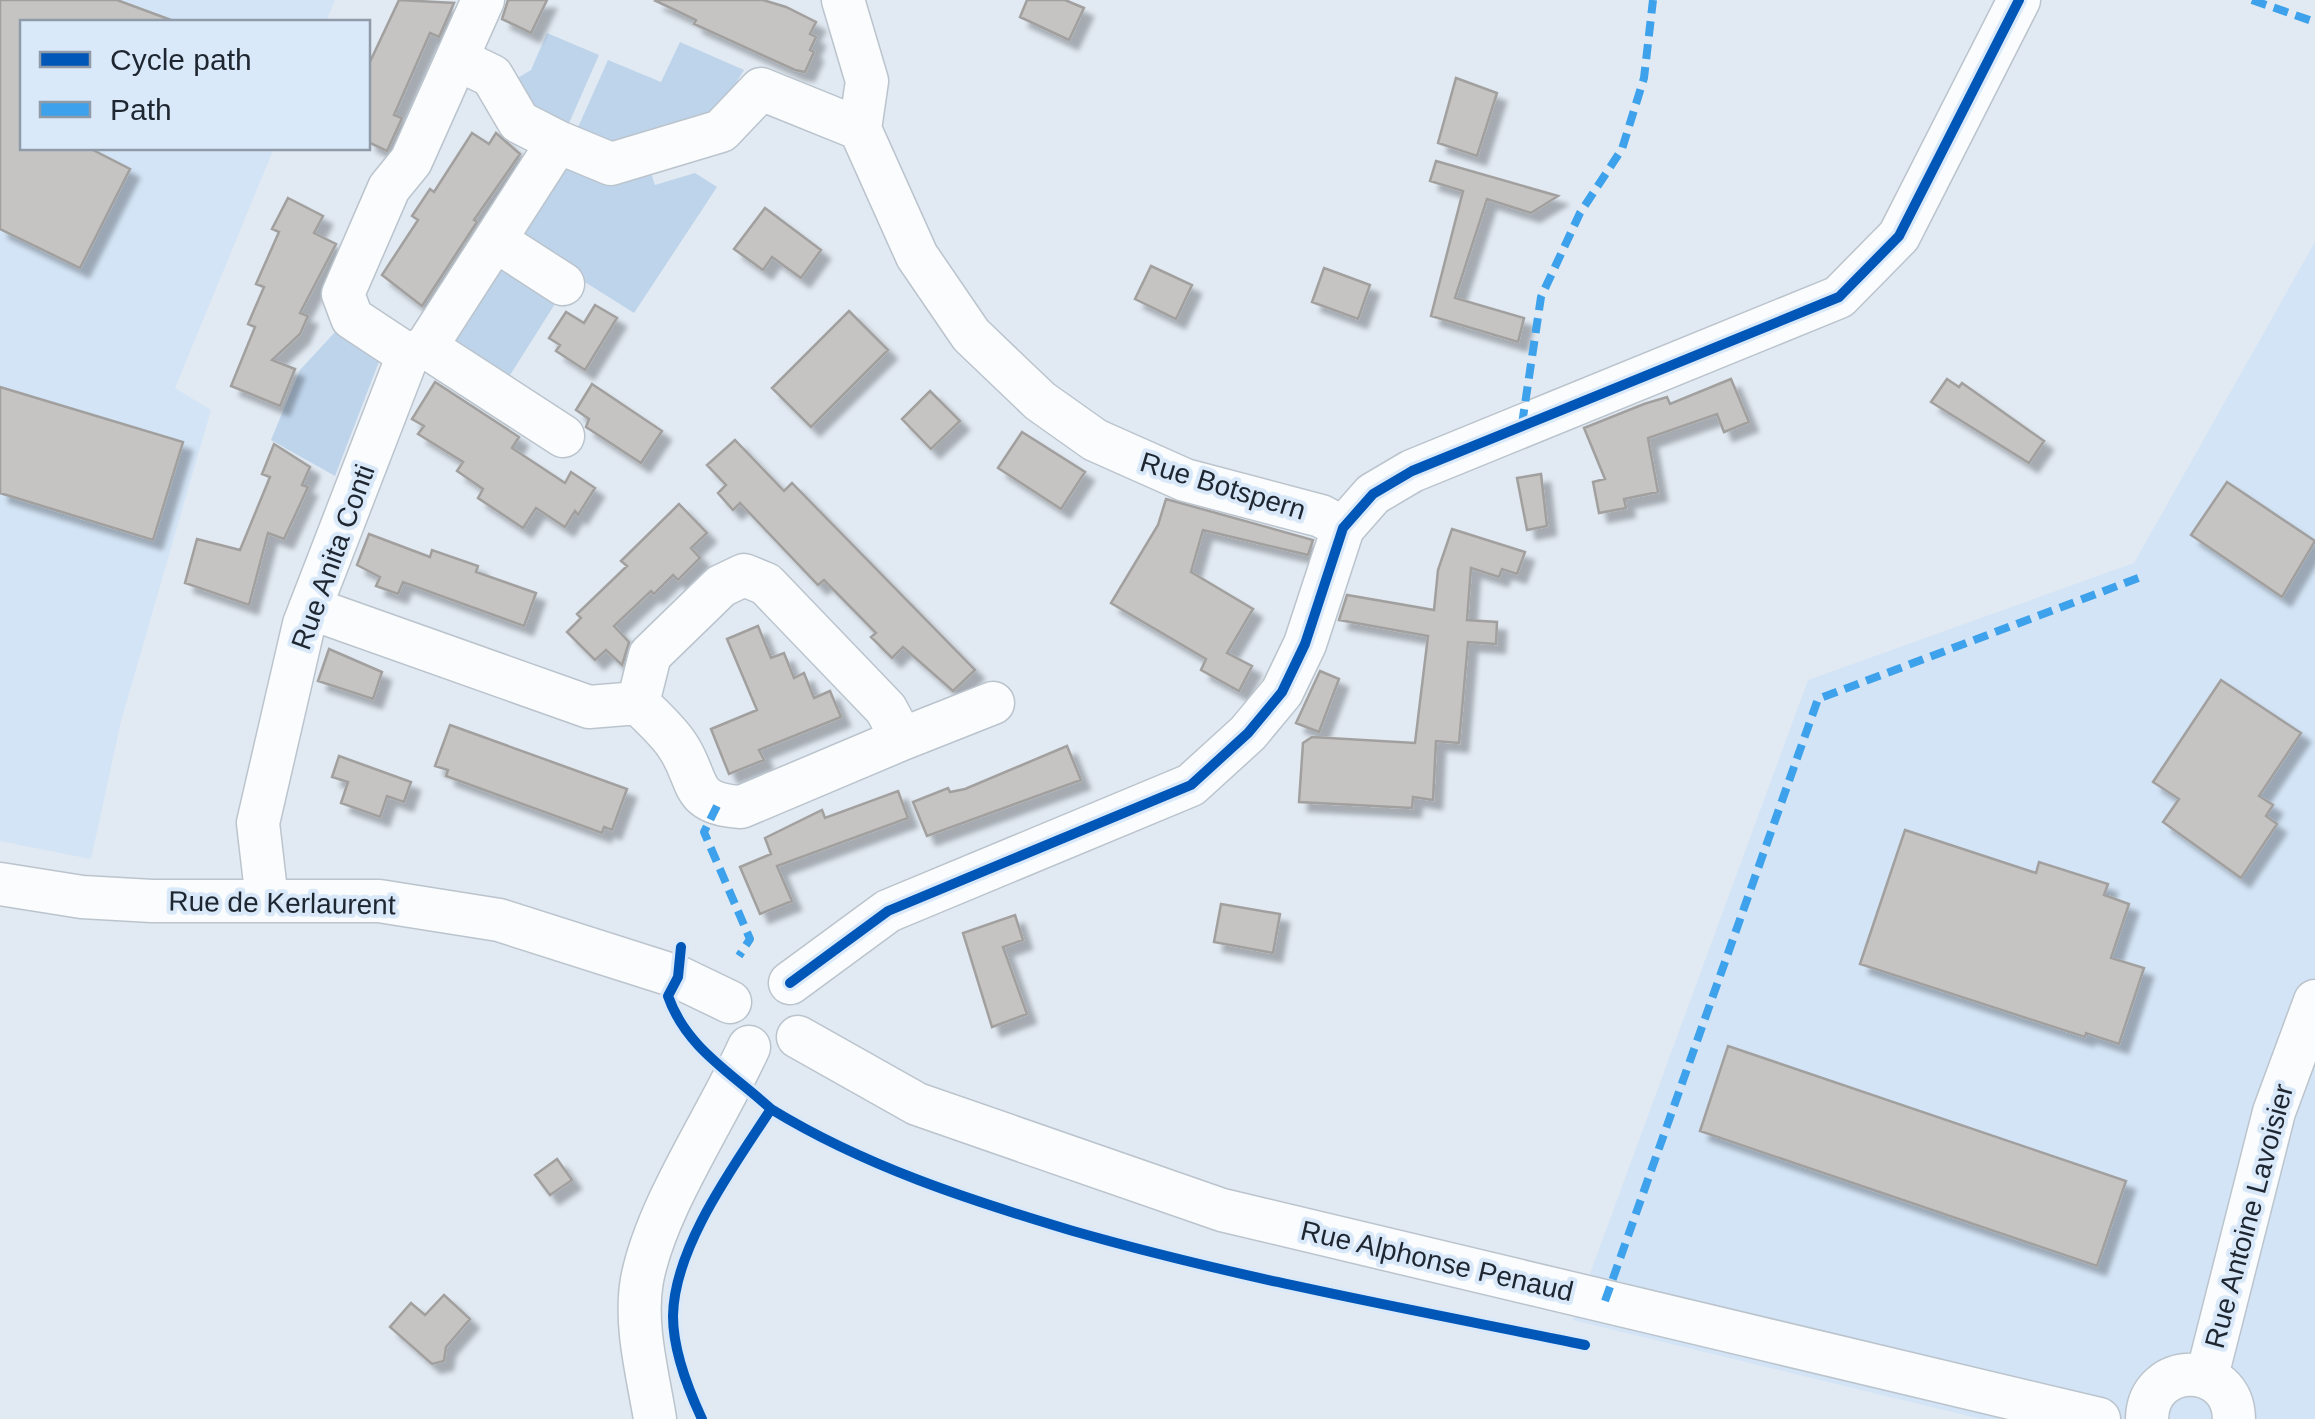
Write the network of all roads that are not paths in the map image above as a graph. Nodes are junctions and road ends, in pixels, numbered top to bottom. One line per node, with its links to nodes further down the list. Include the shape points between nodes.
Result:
1 (483, 0): 4 (street)
2 (842, 0): 5 (street, via 867,80)
3 (2019, 0): 11 (street, via 1899,236 1839,297 1412,471 1373,494)
4 (456, 59): 6 (street, via 492,76 519,122); 9 (street, via 343,294 352,318)
5 (860, 129): 6 (street, via 761,90 721,131 611,164); 11 (street, Rue Botspern, via 942,297 1040,402 1150,468)
6 (558, 142): 7 (street, Rue Anita Conti)
7 (495, 240): 8 (street); 9 (street, Rue Anita Conti)
8 (564, 284)
9 (417, 351): 10 (street); 12 (street, Rue Anita Conti)
10 (562, 436)
11 (1343, 528): 18 (street, via 1282,692 1191,785 888,911)
12 (310, 608): 13 (street, via 588,707); 17 (street, Rue Anita Conti, via 258,823)
13 (638, 703): 15 (street, via 678,746 696,790 717,806 741,807); 15 (street, via 650,656 721,586 744,575 766,584 886,709)
14 (994, 703): 15 (street)
15 (902, 739)
16 (0, 884): 17 (street, Rue de Kerlaurent, via 82,897)
17 (267, 900): 20 (street, Rue de Kerlaurent, via 379,901 499,920 678,977)
18 (790, 983): 20 (street, via 756,976); 21 (street, via 806,1014)
19 (2315, 1001): 22 (street, Rue Antoine Lavoisier, via 2274,1112)
20 (730, 1002): 21 (street, via 732,1028)
21 (769, 1045): 23 (street, via 652,1242 641,1331); 24 (street, Rue Alphonse Penaud, via 916,1104 1222,1210)
22 (2207, 1376): 25 (street, via 2168,1378 2157,1388); 26 (street, via 2228,1395)
23 (655, 1419)
24 (2099, 1419)
25 (2147, 1419)
26 (2234, 1419)

